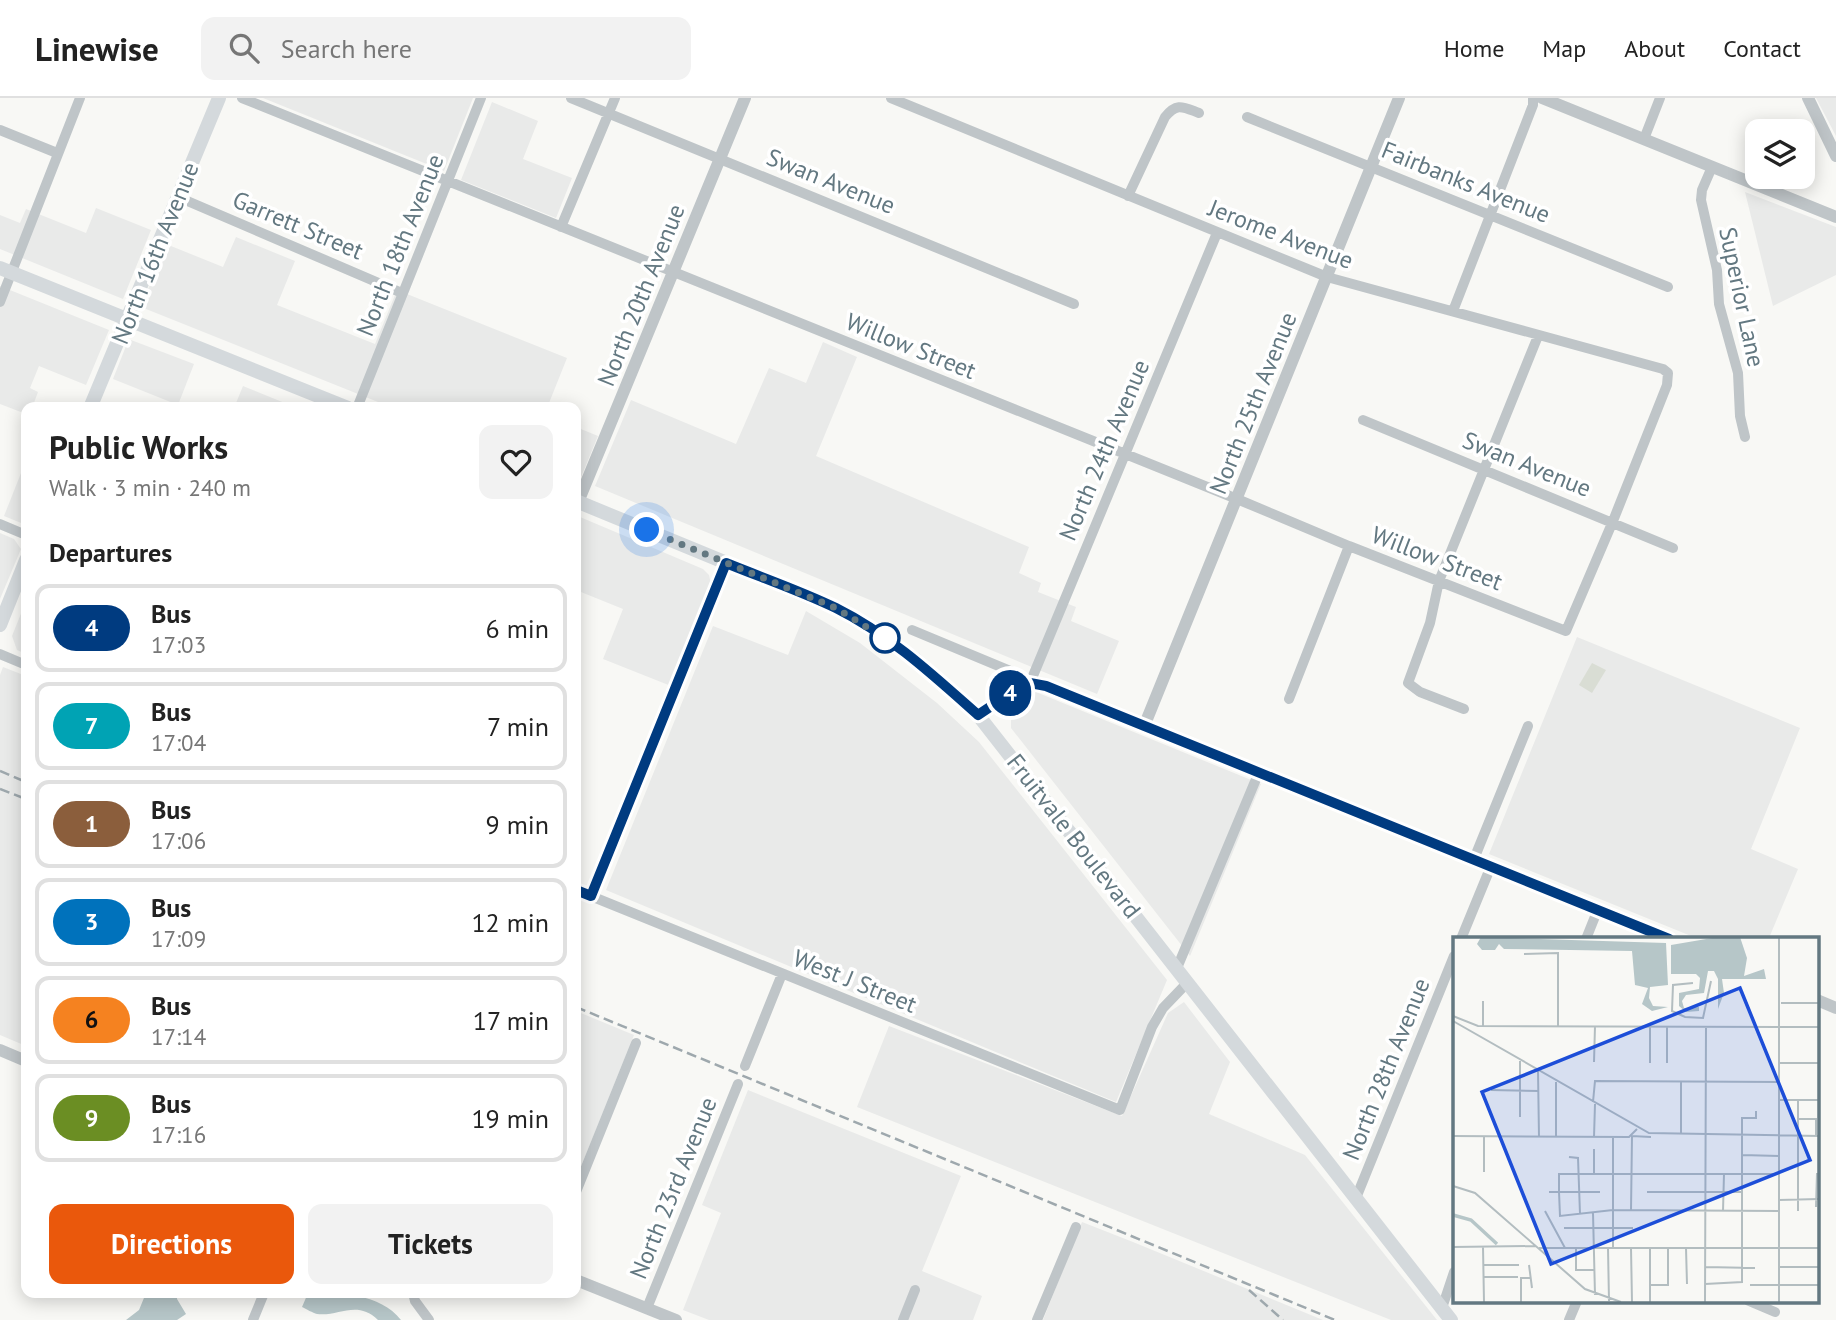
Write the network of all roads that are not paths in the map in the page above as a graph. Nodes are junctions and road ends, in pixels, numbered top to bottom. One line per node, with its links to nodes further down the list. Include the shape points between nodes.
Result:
1 (80, 98): 19 (street)
2 (219, 98): 26 (main road, North 16th Avenue)
3 (242, 98): 24 (street, Willow Street)
4 (481, 98): 24 (street, North 18th Avenue)
5 (571, 98): 14 (street, Swan Avenue)
6 (615, 98): 14 (street)
7 (745, 98): 21 (street, North 20th Avenue)
8 (891, 98): 25 (street, Jerome Avenue)
9 (1399, 98): 22 (street, North 25th Avenue)
10 (1534, 98): 27 (street)
11 (1542, 98): 18 (street)
12 (1660, 98): 18 (street)
13 (1808, 98): 20 (street)
14 (609, 113): 21 (street, Swan Avenue); 29 (street)
15 (1199, 113): 25 (street, via 1182,106 1172,108)
16 (1247, 117): 22 (street, Fairbanks Avenue)
17 (0, 130): 19 (street)
18 (1644, 139): 23 (street)
19 (57, 153): 31 (street)
20 (1836, 156)
21 (720, 158): 32 (street, North 20th Avenue); 37 (street, Swan Avenue)
22 (1371, 166): 27 (street, Fairbanks Avenue); 33 (street, North 25th Avenue)
23 (1712, 167): 28 (street); 45 (street, Superior Lane, via 1701,200 1717,271 1719,304 1738,373)
24 (448, 182): 29 (street, Willow Street); 35 (street, North 18th Avenue)
25 (1128, 196): 30 (street, Jerome Avenue)
26 (178, 197): 35 (street, Garrett Street); 39 (main road, North 16th Avenue)
27 (1492, 215): 34 (street, Fairbanks Avenue); 38 (street)
28 (1836, 217)
29 (561, 228): 32 (street, Willow Street)
30 (1217, 233): 33 (street, Jerome Avenue); 46 (street, North 24th Avenue)
31 (6, 270): 36 (street); 39 (main road)
32 (674, 272): 46 (street, Willow Street); 48 (street, North 20th Avenue)
33 (1327, 277): 38 (street, Jerome Avenue); 49 (street, North 25th Avenue)
34 (1668, 287)
35 (402, 293): 43 (street, North 18th Avenue)
36 (0, 302)
37 (1074, 304)
38 (1453, 310): 40 (street, Jerome Avenue)
39 (127, 320): 41 (main road, North 16th Avenue); 42 (main road)
40 (1538, 335): 47 (street); 51 (street, Jerome Avenue, via 1668,373)
41 (93, 402)
42 (333, 402)
43 (359, 402)
44 (1363, 420): 47 (street, Swan Avenue)
45 (1745, 437)
46 (1124, 455): 49 (street, Willow Street); 63 (street, North 24th Avenue)
47 (1484, 470): 51 (street, Swan Avenue); 58 (street)
48 (581, 493)
49 (1237, 499): 54 (street, Willow Street); 67 (street, North 25th Avenue)
50 (581, 505): 56 (main road, Fruitvale Boulevard)
51 (1613, 521): 55 (street, Swan Avenue); 58 (street, Willow Street, via 1566,631)
52 (0, 524): 53 (street)
53 (21, 533)
54 (1349, 546): 58 (street, Willow Street); 64 (street)
55 (1674, 548)
56 (726, 563): 66 (main road, Fruitvale Boulevard, via 836,608 873,630 915,659); 73 (street)
57 (21, 572): 59 (main road)
58 (1439, 580): 65 (street, via 1430,623 1408,683)
59 (0, 625)
60 (912, 630): 63 (street)
61 (0, 654): 62 (street)
62 (21, 663)
63 (1030, 683): 66 (street); 67 (street)
64 (1289, 699)
65 (1464, 709)
66 (978, 715): 79 (main road, Fruitvale Boulevard)
67 (1144, 724): 69 (street)
68 (1528, 726): 70 (street)
69 (1259, 772): 70 (street); 79 (street)
70 (1474, 859): 71 (street)
71 (1491, 866): 74 (street); 75 (street)
72 (581, 892): 73 (street, West J Street)
73 (591, 896): 80 (street, West J Street)
74 (1598, 909): 76 (street); 77 (street)
75 (1462, 937)
76 (1587, 937)
77 (1664, 937)
78 (1453, 958): 90 (street, North 28th Avenue)
79 (1177, 968): 81 (main road, Fruitvale Boulevard)
80 (782, 974): 81 (street, West J Street, via 1120,1110 1152,1027); 87 (street)
81 (1188, 982): 90 (main road, Fruitvale Boulevard)
82 (1818, 1000): 83 (street)
83 (1836, 1008)
84 (636, 1043): 89 (street)
85 (0, 1050): 86 (street)
86 (21, 1059)
87 (745, 1066)
88 (738, 1084): 99 (street, North 23rd Avenue)
89 (581, 1180)
90 (1356, 1198): 101 (main road, Fruitvale Boulevard)
91 (1076, 1227): 106 (street)
92 (1453, 1277): 101 (street)
93 (581, 1282): 99 (street)
94 (915, 1290): 105 (street)
95 (262, 1298): 102 (street)
96 (414, 1298): 103 (street)
97 (1577, 1302): 107 (street)
98 (1751, 1302): 100 (street)
99 (647, 1308): 104 (street)
100 (1776, 1312)
101 (1446, 1314)
102 (253, 1320)
103 (429, 1320)
104 (676, 1320)
105 (903, 1320)
106 (1037, 1320)
107 (1569, 1320)

